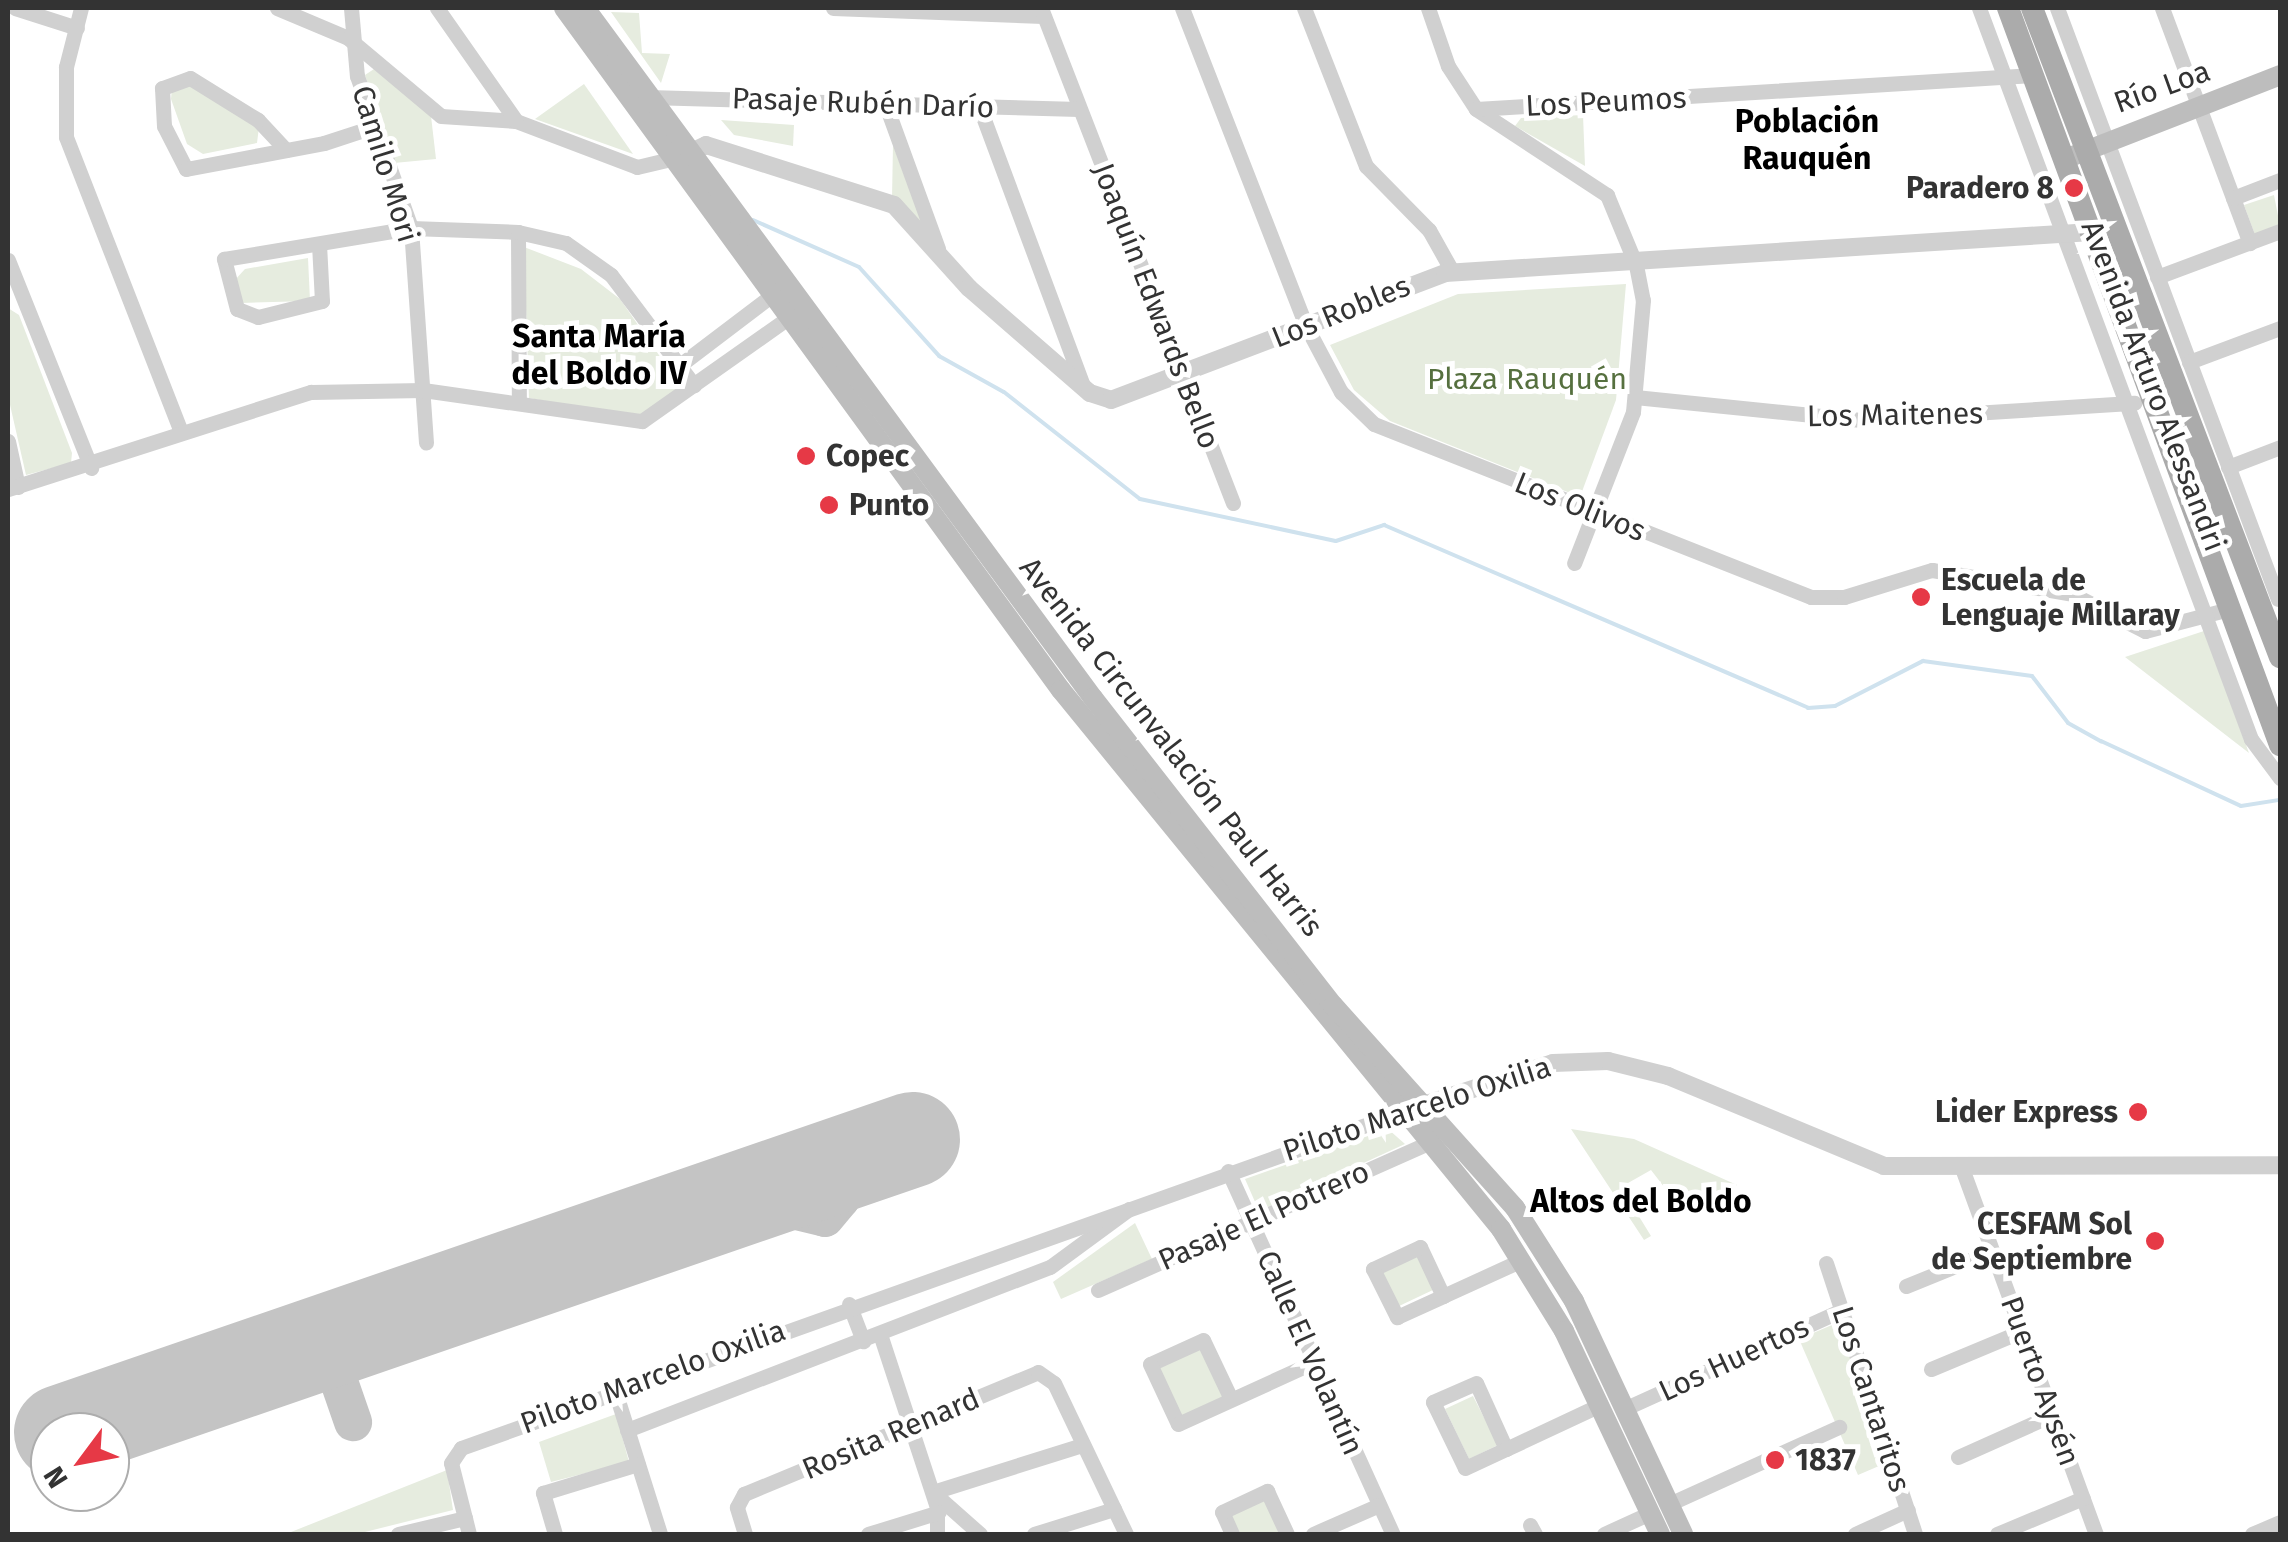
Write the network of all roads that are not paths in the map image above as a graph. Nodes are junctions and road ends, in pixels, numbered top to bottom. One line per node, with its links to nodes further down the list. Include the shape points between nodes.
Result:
1 (15, 8): 19 (street)
2 (81, 8): 19 (street)
3 (277, 8): 20 (street)
4 (351, 8): 20 (street, Camilo Mori)
5 (437, 8): 30 (street)
6 (564, 8): 34 (main road, Avenida Circunvalación Paul Harris)
7 (585, 8): 24 (main road, Avenida Circunvalación Paul Harris)
8 (832, 8): 17 (street)
9 (1182, 8): 52 (street, Los Olivos)
10 (1304, 8): 47 (street, via 1366,166 1429,230)
11 (1428, 8): 29 (street, via 1448,66)
12 (1979, 8): 23 (street, Avenida Arturo Alessandri)
13 (2008, 8): 22 (main road, Avenida Arturo Alessandri)
14 (2032, 8): 32 (main road, Avenida Arturo Alessandri)
15 (2057, 8): 32 (street, Avenida Arturo Alessandri)
16 (2162, 8): 27 (street)
17 (941, 10): 18 (street)
18 (1042, 12): 28 (street, Joaquín Edwards Bello)
19 (77, 28): 65 (street, via 63,96 66,137)
20 (348, 38): 30 (street, via 441,116); 31 (street, Camilo Mori)
21 (2280, 75): 27 (main road, Río Loa)
22 (2034, 76): 23 (street, Los Peumos); 32 (main road, Avenida Arturo Alessandri)
23 (2007, 82): 29 (street, Los Peumos); 41 (street, Avenida Arturo Alessandri)
24 (648, 97): 25 (street, Pasaje Rubén Darío); 34 (main road, Avenida Circunvalación Paul Harris)
25 (885, 103): 26 (street, Pasaje Rubén Darío); 44 (street)
26 (980, 106): 28 (street, Pasaje Rubén Darío); 59 (street)
27 (2198, 106): 32 (main road, Río Loa); 36 (street)
28 (1079, 108): 57 (street, Joaquín Edwards Bello)
29 (1476, 109): 46 (street, via 1607,195)
30 (516, 122): 34 (street, via 637,166)
31 (376, 126): 33 (street); 37 (street, Camilo Mori)
32 (2085, 149): 40 (main road, Avenida Arturo Alessandri); 48 (street, Avenida Arturo Alessandri); 75 (main road, Avenida Arturo Alessandri)
33 (286, 150): 33 (street, via 248,112 178,75 162,88 162,109 186,170)
34 (680, 158): 44 (street, via 706,146 870,192); 49 (main road, Avenida Circunvalación Paul Harris)
35 (2279, 186): 36 (street)
36 (2233, 198): 42 (street)
37 (410, 228): 39 (street); 43 (street); 60 (street, Camilo Mori)
38 (2280, 231): 42 (street)
39 (518, 232): 55 (street, via 566,243 611,276); 63 (street)
40 (2092, 232): 41 (street, Los Robles); 62 (main road, Avenida Arturo Alessandri)
41 (2066, 238): 46 (street, Los Robles); 64 (street, Avenida Arturo Alessandri)
42 (2250, 242): 48 (street)
43 (320, 244): 43 (street, via 325,298 258,317 237,309 224,259)
44 (938, 249): 59 (street, via 969,288)
45 (8, 260): 50 (street)
46 (1636, 264): 47 (street, Los Robles); 61 (street, via 1643,300)
47 (1452, 271): 52 (street, Los Robles)
48 (2157, 277): 56 (street, Avenida Arturo Alessandri)
49 (776, 292): 51 (main road, Avenida Circunvalación Paul Harris); 55 (street)
50 (13, 293): 70 (street)
51 (793, 314): 58 (street); 81 (main road, Avenida Circunvalación Paul Harris, via 1332,1005); 82 (main road, Avenida Circunvalación Paul Harris, via 1061,690)
52 (1306, 326): 57 (street, Los Robles); 73 (street, Los Olivos, via 1341,392 1374,424)
53 (2280, 328): 56 (street)
54 (2280, 339): 56 (street)
55 (680, 364): 58 (street)
56 (2191, 367): 69 (street, Avenida Arturo Alessandri)
57 (1184, 375): 59 (street, Los Robles, via 1119,400); 72 (street, Joaquín Edwards Bello)
58 (694, 385): 63 (street, via 633,422)
59 (1084, 388)
60 (423, 390): 63 (street); 65 (street, via 312,392); 67 (street, Camilo Mori)
61 (1635, 397): 64 (street, Los Maitenes, via 1860,420); 73 (street)
62 (2155, 397): 64 (street, Los Maitenes); 76 (main road, Avenida Arturo Alessandri)
63 (519, 401)
64 (2128, 405): 76 (street, Avenida Arturo Alessandri)
65 (180, 432): 70 (street)
66 (8, 441): 71 (street)
67 (426, 442)
68 (2280, 448): 69 (street)
69 (2228, 467): 75 (street, Avenida Arturo Alessandri)
70 (91, 468): 71 (street)
71 (13, 488)
72 (1233, 503)
73 (1595, 513): 74 (street); 76 (street, Los Olivos, via 1829,600 1932,570 2072,594 2146,631)
74 (1574, 563)
75 (2271, 600): 77 (main road, Avenida Arturo Alessandri)
76 (2218, 612): 77 (main road); 79 (main road, Avenida Arturo Alessandri); 80 (street, Avenida Arturo Alessandri, via 2251,739)
77 (2265, 634): 78 (main road)
78 (2280, 657)
79 (2280, 745)
80 (2280, 778)
81 (1428, 1103): 82 (street, Piloto Marcelo Oxilia); 86 (street, Piloto Marcelo Oxilia, via 1553,1064 1608,1061 1668,1076 1852,1158); 105 (main road, Avenida Circunvalación Paul Harris, via 1544,1249)
82 (1402, 1112): 83 (main road, Avenida Circunvalación Paul Harris); 85 (street, Piloto Marcelo Oxilia)
83 (1430, 1142): 88 (street, Pasaje El Potrero); 90 (main road, Avenida Circunvalación Paul Harris)
84 (2280, 1165): 86 (street, Piloto Marcelo Oxilia)
85 (1228, 1171): 87 (street, Piloto Marcelo Oxilia); 88 (street, Calle El Volantín)
86 (1963, 1171): 89 (street, Puerto Aysén)
87 (1139, 1201): 95 (street, Piloto Marcelo Oxilia); 98 (street, Piloto Marcelo Oxilia, via 1050,1267)
88 (1251, 1222): 93 (street, Pasaje El Potrero); 100 (street, Calle El Volantín)
89 (1992, 1251): 92 (street); 97 (street, Puerto Aysén)
90 (1522, 1260): 94 (street); 104 (main road, Avenida Circunvalación Paul Harris)
91 (1826, 1264): 96 (street, Los Cantaritos)
92 (1906, 1286)
93 (1098, 1290)
94 (1443, 1296): 94 (street, via 1398,1317 1373,1269 1420,1247)
95 (849, 1304): 99 (street); 102 (street, Piloto Marcelo Oxilia)
96 (1842, 1310): 105 (street, Los Huertos); 119 (street, Los Cantaritos)
97 (2022, 1331): 101 (street); 106 (street, Puerto Aysén)
98 (880, 1334): 99 (street, Piloto Marcelo Oxilia); 108 (street)
99 (864, 1341): 109 (street, Piloto Marcelo Oxilia)
100 (1314, 1362): 103 (street); 116 (street, Calle El Volantín)
101 (1932, 1370)
102 (615, 1391): 109 (street); 121 (street, Piloto Marcelo Oxilia, via 452,1456)
103 (1231, 1399): 103 (street, via 1178,1424 1150,1364 1203,1340)
104 (1600, 1405): 111 (street); 118 (main road, Avenida Circunvalación Paul Harris)
105 (1626, 1408): 118 (main road, Avenida Circunvalación Paul Harris)
106 (2052, 1416): 112 (street); 115 (street, Puerto Aysén)
107 (1839, 1427): 118 (street)
108 (910, 1428): 110 (street, Rosita Renard, via 1045,1374); 114 (street); 127 (street, Rosita Renard, via 738,1500)
109 (627, 1430): 113 (street)
110 (1082, 1444): 114 (street); 117 (street)
111 (1506, 1449): 111 (street, via 1465,1468 1433,1402 1476,1383)
112 (1958, 1456)
113 (638, 1464): 125 (street, via 543,1493); 126 (street)
114 (933, 1492): 120 (street); 130 (street)
115 (2083, 1498): 142 (street); 143 (street, Puerto Aysén)
116 (1379, 1505): 135 (street); 136 (street, Calle El Volantín)
117 (1114, 1508): 131 (street); 132 (street)
118 (1660, 1509): 137 (street); 138 (main road, Avenida Circunvalación Paul Harris); 139 (main road, Avenida Circunvalación Paul Harris)
119 (1908, 1510): 140 (street); 141 (street, Los Cantaritos)
120 (938, 1512): 128 (street); 129 (street)
121 (465, 1518): 123 (street); 124 (street)
122 (2280, 1522): 144 (street)
123 (398, 1534)
124 (470, 1534)
125 (555, 1534)
126 (660, 1534)
127 (745, 1534)
128 (868, 1534)
129 (937, 1534)
130 (980, 1534)
131 (1034, 1534)
132 (1126, 1534)
133 (1232, 1534): 134 (street, via 1222,1512 1267,1491)
134 (1287, 1534)
135 (1312, 1534)
136 (1392, 1534)
137 (1604, 1534)
138 (1660, 1534)
139 (1683, 1534)
140 (1854, 1534)
141 (1915, 1534)
142 (1996, 1534)
143 (2096, 1534)
144 (2252, 1534)

